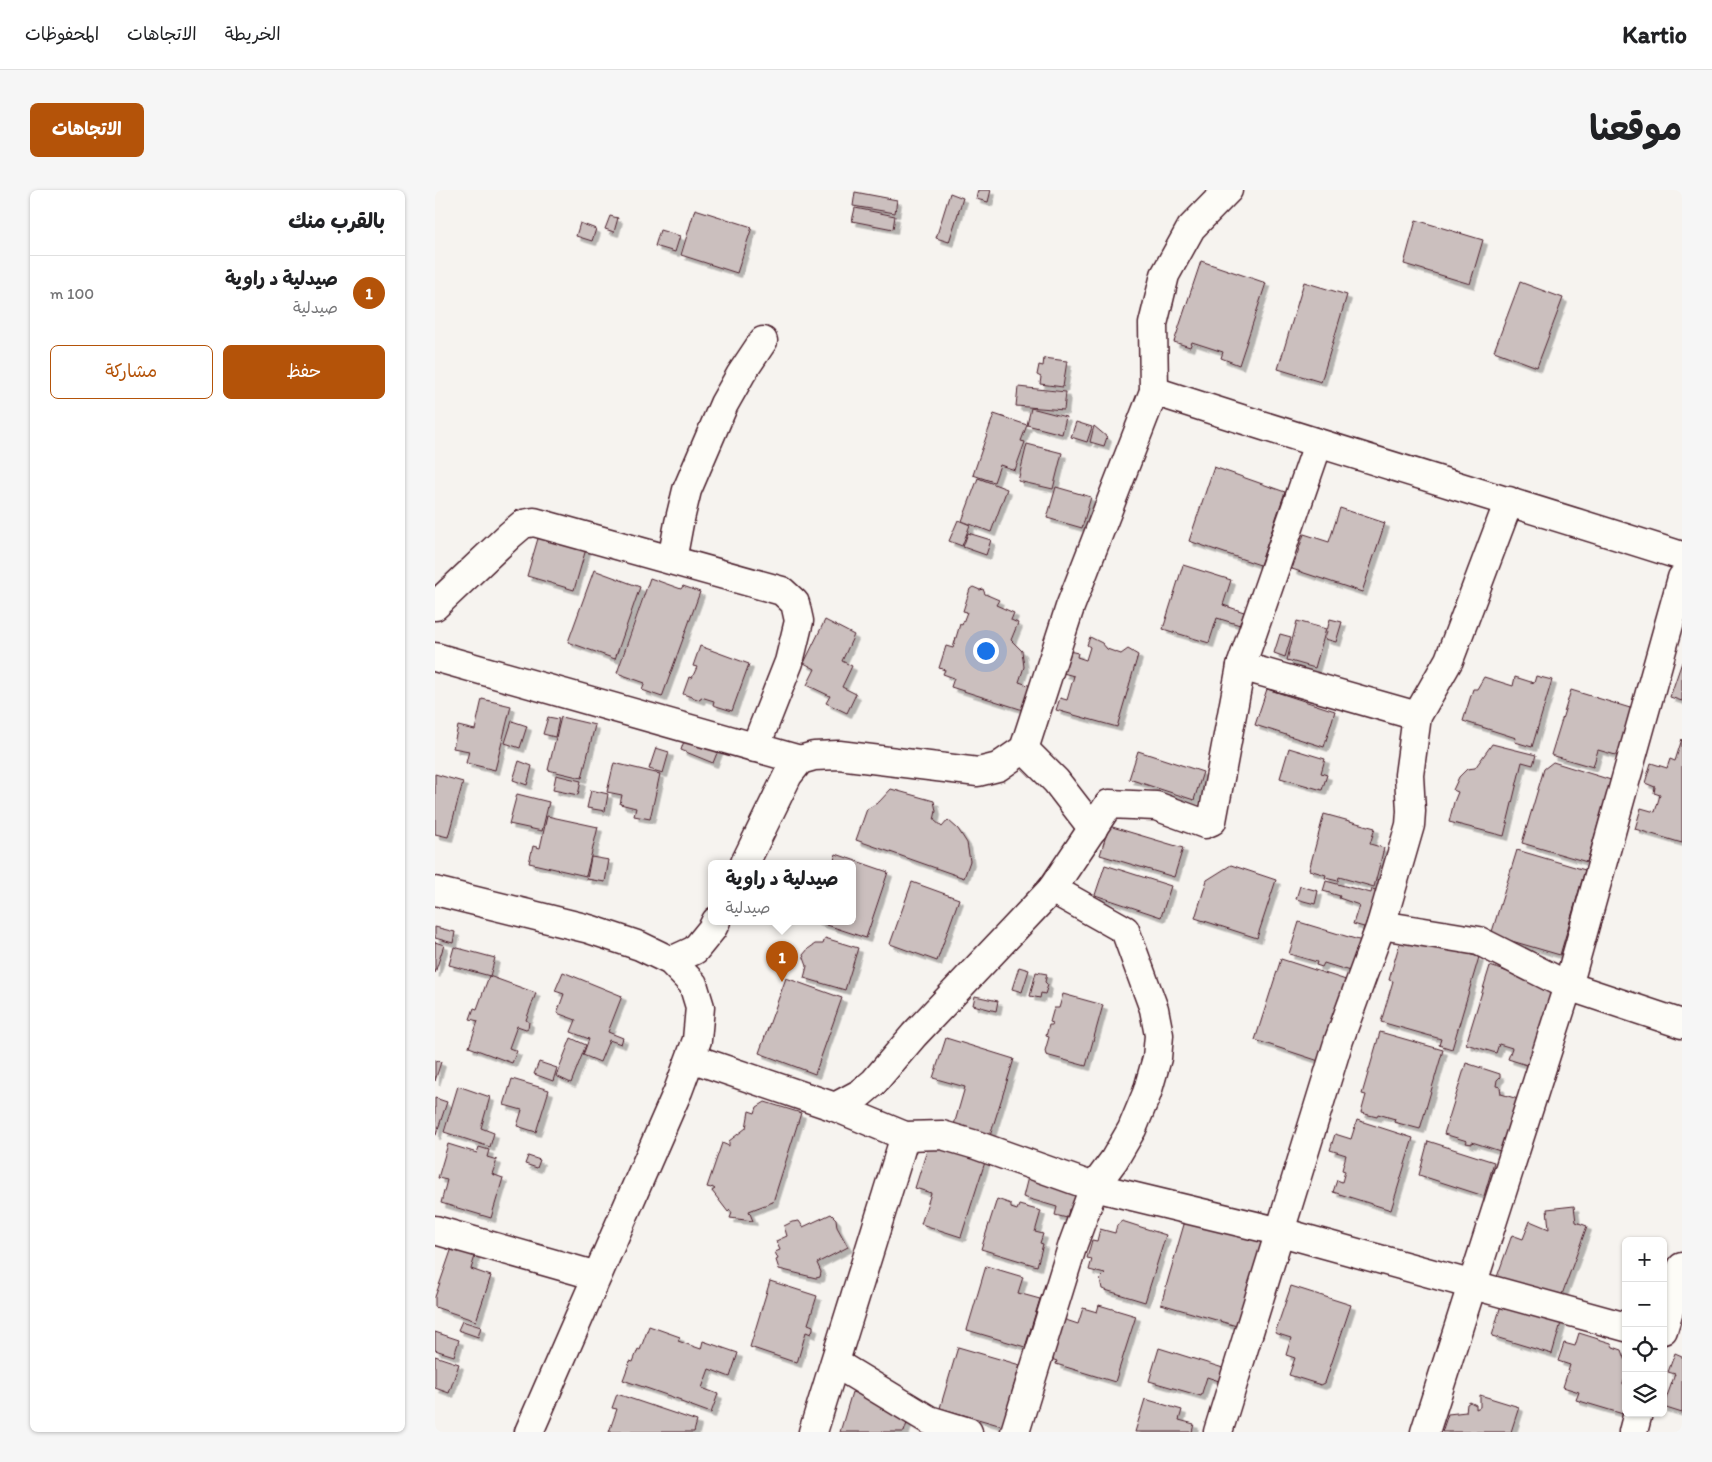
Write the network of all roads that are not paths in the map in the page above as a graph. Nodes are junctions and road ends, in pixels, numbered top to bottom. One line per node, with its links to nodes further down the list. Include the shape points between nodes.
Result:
1 (1228, 190): 3 (street, via 1191,228 1165,276 1153,324)
2 (763, 341): 7 (street, via 724,404 691,482)
3 (1154, 391): 4 (street); 14 (street, via 1070,607)
4 (1318, 444): 5 (street); 11 (street)
5 (1509, 501): 6 (street); 12 (street, via 1449,660)
6 (1682, 556)
7 (672, 560): 9 (street, via 534,522 523,524); 13 (street, via 782,591 795,603 799,621 789,662)
8 (1682, 578): 23 (street)
9 (435, 606)
10 (435, 657): 13 (street)
11 (1241, 666): 12 (street); 16 (street, via 1212,821 1205,824 1157,806 1109,804)
12 (1417, 716): 21 (street, via 1409,775 1410,825)
13 (755, 748): 15 (street)
14 (1024, 749): 15 (street, via 997,767 978,772 839,755); 16 (street, via 1056,780)
15 (800, 760): 17 (street, via 788,775)
16 (1093, 829): 18 (street)
17 (746, 860)
18 (1052, 889): 26 (street, via 874,1082 861,1094); 28 (street, via 1125,930 1155,1009 1159,1035 1157,1058 1147,1093 1114,1160)
19 (435, 891): 22 (street, via 589,929 640,946)
20 (714, 925): 22 (street, via 695,950)
21 (1381, 926): 23 (street, via 1479,940); 30 (street, via 1339,1040)
22 (671, 961): 25 (street, via 693,984 700,1007 697,1040)
23 (1568, 986): 24 (street); 33 (street)
24 (1682, 1024)
25 (691, 1058): 26 (street); 32 (street)
26 (835, 1107): 27 (street)
27 (905, 1136): 28 (street, via 942,1135); 36 (street)
28 (1094, 1188): 30 (street); 41 (street, via 1073,1244)
29 (435, 1230): 32 (street)
30 (1281, 1232): 33 (street); 42 (street)
31 (1682, 1268): 35 (street)
32 (597, 1276): 38 (street)
33 (1471, 1286): 34 (street); 43 (street)
34 (1622, 1327)
35 (1664, 1327)
36 (835, 1363): 39 (street); 40 (street, via 929,1420)
37 (1637, 1417): 44 (street)
38 (529, 1432)
39 (813, 1432)
40 (968, 1432)
41 (1015, 1432)
42 (1218, 1432)
43 (1425, 1432)
44 (1633, 1432)

